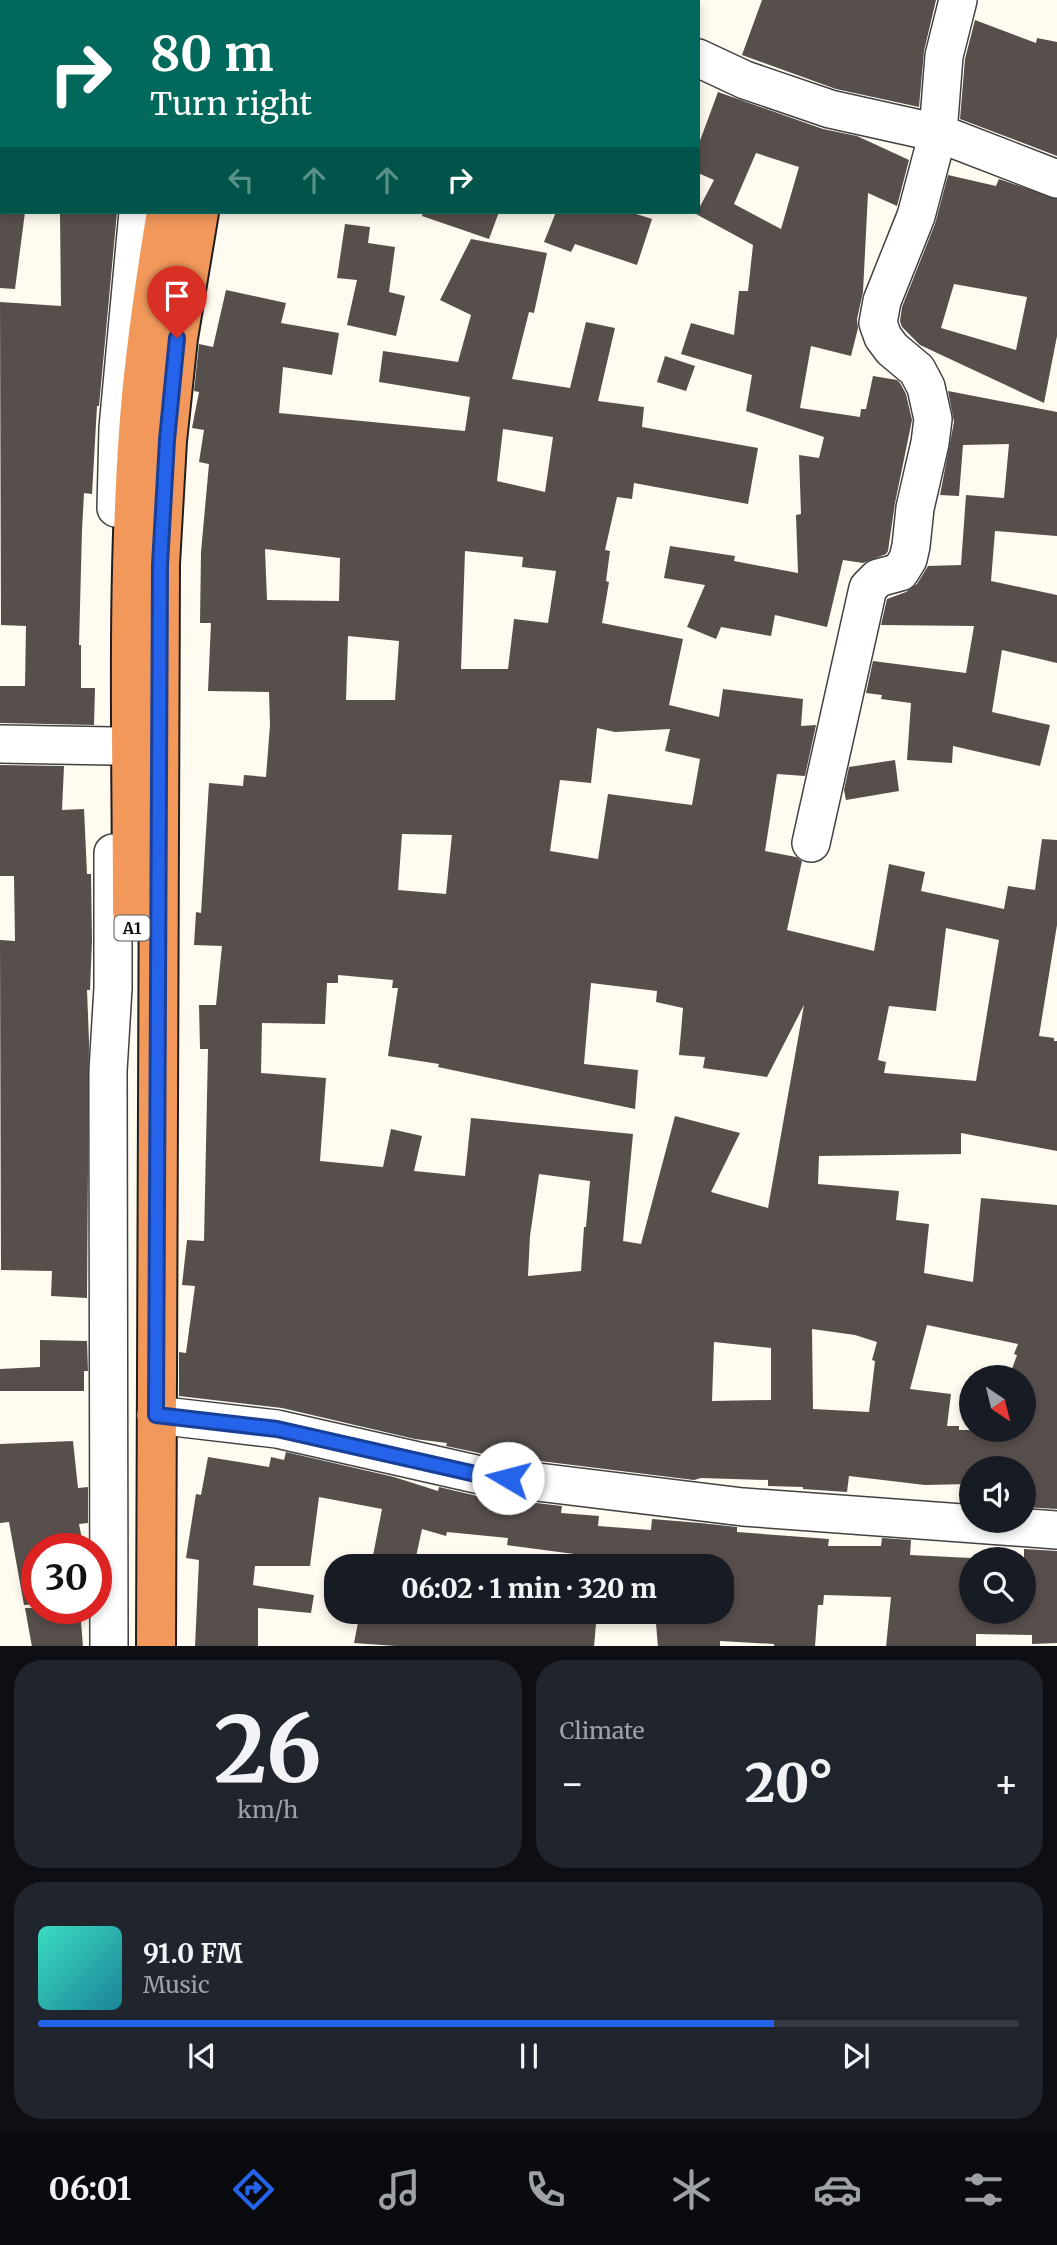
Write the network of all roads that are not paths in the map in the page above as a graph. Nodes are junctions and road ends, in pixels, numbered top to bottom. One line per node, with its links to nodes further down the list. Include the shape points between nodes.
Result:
1 (958, 0): 3 (street, via 944,56)
2 (700, 59): 3 (street, via 830,109)
3 (938, 134): 4 (street); 10 (street, via 916,216 882,301 878,323 883,337 917,370 926,387 933,419 930,443 908,559 900,572 878,578 868,588)
4 (1057, 179)
5 (138, 214): 9 (street, via 118,428)
6 (166, 214): 14 (highway, A1, via 138,431 132,564)
7 (199, 214): 11 (highway, A1, via 177,338 160,565)
8 (0, 744): 9 (street)
9 (113, 746): 13 (street)
10 (811, 843)
11 (156, 1415): 12 (street, via 277,1429 480,1475 743,1507); 15 (highway, A1)
12 (1057, 1531)
13 (108, 1646)
14 (133, 1646)
15 (156, 1646)

